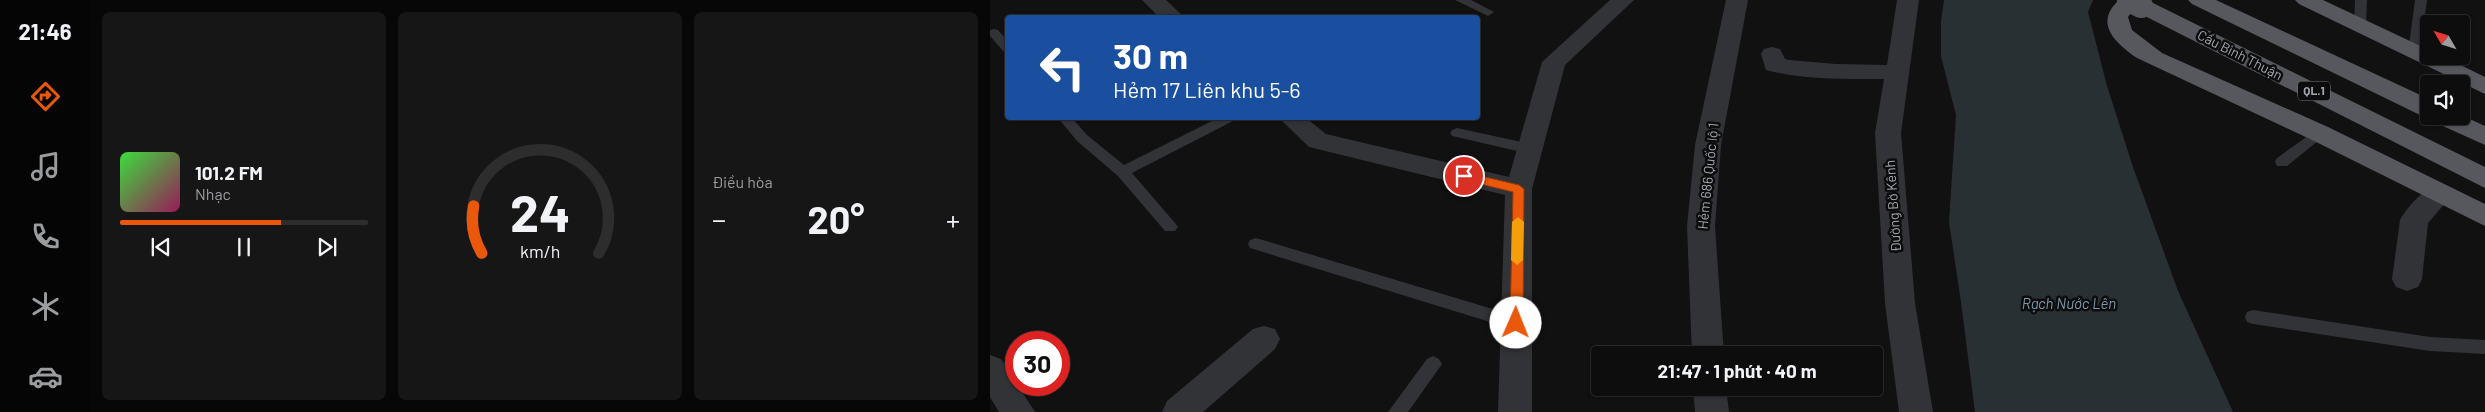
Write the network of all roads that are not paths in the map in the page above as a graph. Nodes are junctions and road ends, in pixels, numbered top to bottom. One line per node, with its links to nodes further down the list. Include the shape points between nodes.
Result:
1 (1153, 0): 13 (street)
2 (1462, 0): 12 (lane)
3 (1623, 0): 32 (street, via 1554,62)
4 (1737, 0): 46 (street, Hẻm 686 Quốc lộ 1, via 1708,145 1701,226)
5 (1908, 0): 19 (street, Đường Bờ Kênh)
6 (2199, 0): 22 (highway, QL.1)
7 (2240, 0): 20 (highway)
8 (2306, 0): 14 (highway)
9 (2361, 0): 14 (lane)
10 (2421, 0): 17 (lane)
11 (2139, 2): 30 (highway, via 2122,7 2118,14 2117,26 2135,47 2195,78); 34 (highway, Cầu Bình Thuận / QL.1); 36 (highway, Cầu Bình Thuận / QL.1)
12 (1488, 12)
13 (1170, 15)
14 (2360, 26): 17 (highway)
15 (994, 33): 16 (lane)
16 (1005, 46)
17 (2414, 53): 21 (highway)
18 (1772, 54): 19 (street, via 1774,65 1788,68)
19 (1898, 72): 56 (street, Đường Bờ Kênh, via 1888,134 1900,303)
20 (2420, 85)
21 (2485, 86)
22 (2420, 105)
23 (2470, 108): 24 (highway)
24 (2485, 115)
25 (1067, 120): 35 (lane, via 1082,138)
26 (1224, 120): 35 (lane)
27 (1293, 120): 37 (street, via 1318,141)
28 (2462, 125): 31 (highway)
29 (1457, 133): 32 (lane)
30 (2319, 133): 33 (lane); 38 (highway)
31 (2485, 136)
32 (1530, 150): 37 (street)
33 (2282, 162)
34 (2485, 162)
35 (1123, 172): 40 (lane)
36 (2485, 178)
37 (1519, 189): 44 (street)
38 (2439, 194): 39 (highway); 42 (street, via 2414,220)
39 (2485, 216)
40 (1170, 227)
41 (1256, 244): 44 (lane)
42 (2407, 279)
43 (2253, 317): 47 (lane, via 2430,344)
44 (1516, 323): 54 (street)
45 (1264, 339): 52 (street)
46 (1708, 346)
47 (2485, 347)
48 (1433, 364): 53 (lane)
49 (990, 369): 51 (street)
50 (1711, 396): 55 (street)
51 (1018, 412)
52 (1179, 412)
53 (1397, 412)
54 (1515, 412)
55 (1712, 412)
56 (1916, 412)

